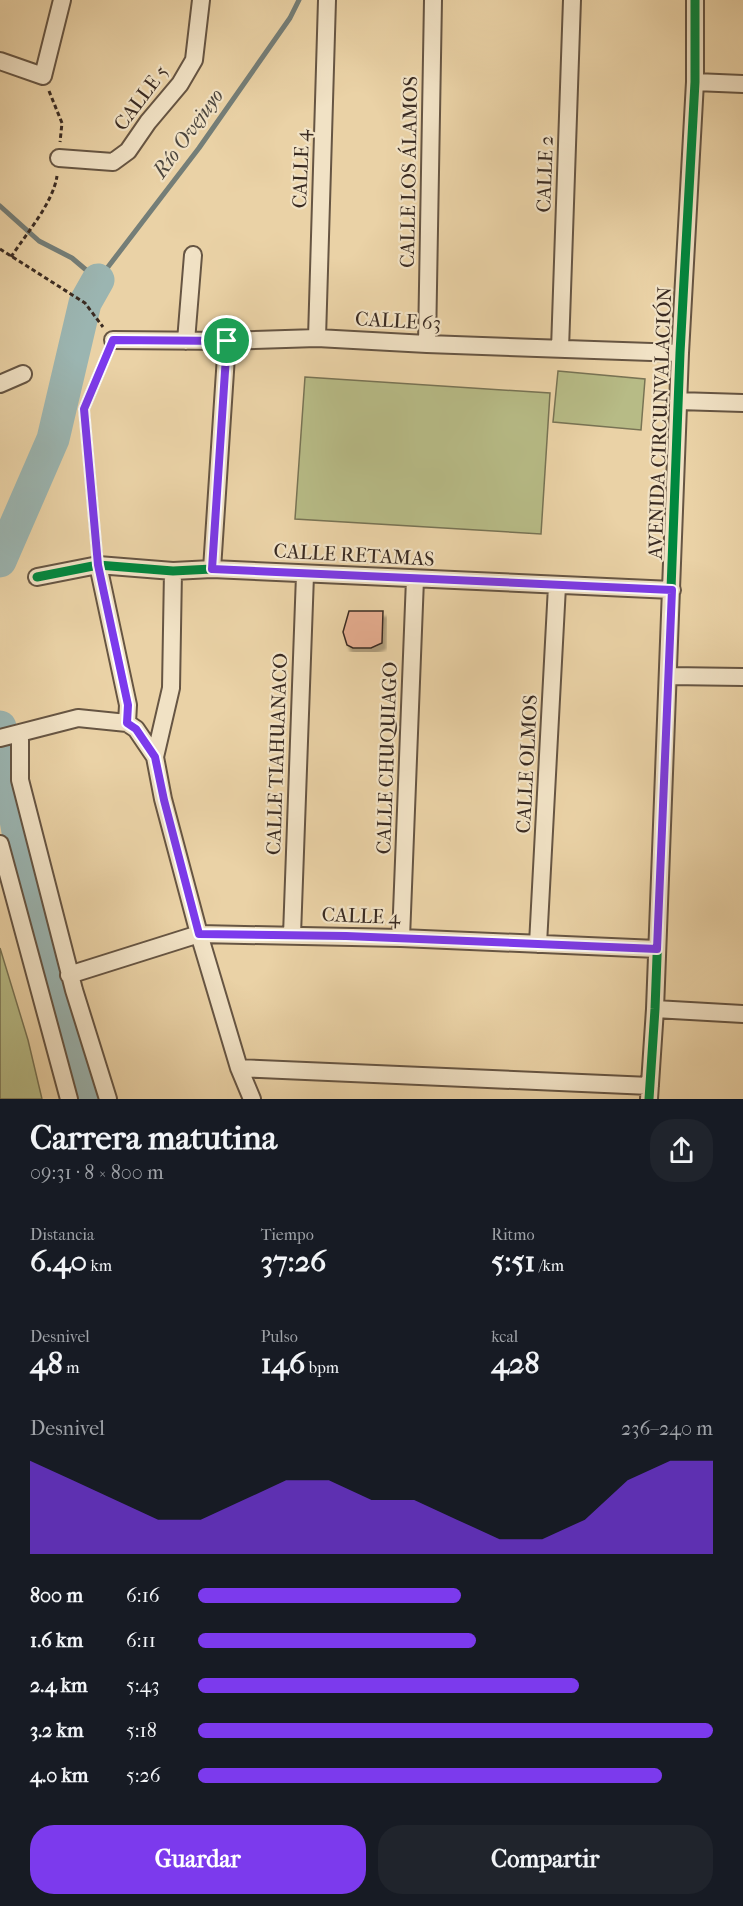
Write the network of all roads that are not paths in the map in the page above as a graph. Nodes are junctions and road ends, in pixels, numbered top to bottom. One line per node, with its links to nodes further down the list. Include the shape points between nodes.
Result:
1 (62, 0): 7 (street, via 43,76)
2 (201, 0): 10 (street, CALLE 5, via 194,60 128,151 113,162)
3 (327, 0): 12 (street, CALLE 4)
4 (433, 0): 16 (street, CALLE LOS ÁLAMOS)
5 (572, 0): 17 (street, CALLE 2)
6 (695, 0): 8 (street, AVENIDA CIRCUNVALACIÓN)
7 (0, 61)
8 (695, 82): 9 (street); 18 (street, AVENIDA CIRCUNVALACIÓN)
9 (743, 84)
10 (59, 158)
11 (193, 255): 14 (street)
12 (317, 338): 15 (street, CALLE 63); 16 (street, CALLE 63)
13 (113, 340): 14 (street, CALLE 63); 23 (lane, via 84,409)
14 (186, 341): 15 (street, CALLE 63)
15 (227, 341): 24 (street)
16 (427, 344): 17 (street, CALLE 63)
17 (560, 349): 18 (street, CALLE 63)
18 (680, 353): 21 (street, AVENIDA CIRCUNVALACIÓN)
19 (23, 374): 20 (street)
20 (0, 384)
21 (678, 401): 22 (street); 30 (street, AVENIDA CIRCUNVALACIÓN)
22 (743, 403)
23 (98, 565): 25 (street, CALLE RETAMAS); 27 (street, CALLE RETAMAS); 33 (street, via 128,705)
24 (212, 569): 25 (street, CALLE RETAMAS); 26 (street, CALLE RETAMAS)
25 (173, 571): 36 (street, via 171,688)
26 (305, 575): 28 (street, CALLE RETAMAS); 39 (street, CALLE TIAHUANACO)
27 (37, 577)
28 (415, 579): 29 (street, CALLE RETAMAS); 40 (street, CALLE CHUQUIAGO)
29 (557, 586): 30 (street, CALLE RETAMAS); 41 (street, CALLE OLMOS)
30 (672, 590): 31 (street, AVENIDA CIRCUNVALACIÓN)
31 (669, 676): 32 (street); 42 (street, AVENIDA CIRCUNVALACIÓN)
32 (743, 677)
33 (127, 723): 34 (street, via 78,718); 36 (street, via 136,729)
34 (19, 733): 35 (street); 43 (street, via 20,780)
35 (0, 738)
36 (155, 757): 38 (street)
37 (0, 844): 48 (street)
38 (199, 934): 39 (street, CALLE 4); 43 (street, CALLE 4); 46 (street)
39 (292, 935): 40 (street, CALLE 4)
40 (401, 938): 41 (street, CALLE 4)
41 (538, 944): 42 (street, CALLE 4)
42 (657, 949): 44 (street, AVENIDA CIRCUNVALACIÓN)
43 (69, 975): 49 (street)
44 (655, 1009): 45 (street); 47 (street, AVENIDA CIRCUNVALACIÓN)
45 (743, 1014)
46 (238, 1068): 47 (street); 50 (street)
47 (649, 1093)
48 (69, 1099)
49 (108, 1099)
50 (252, 1099)

